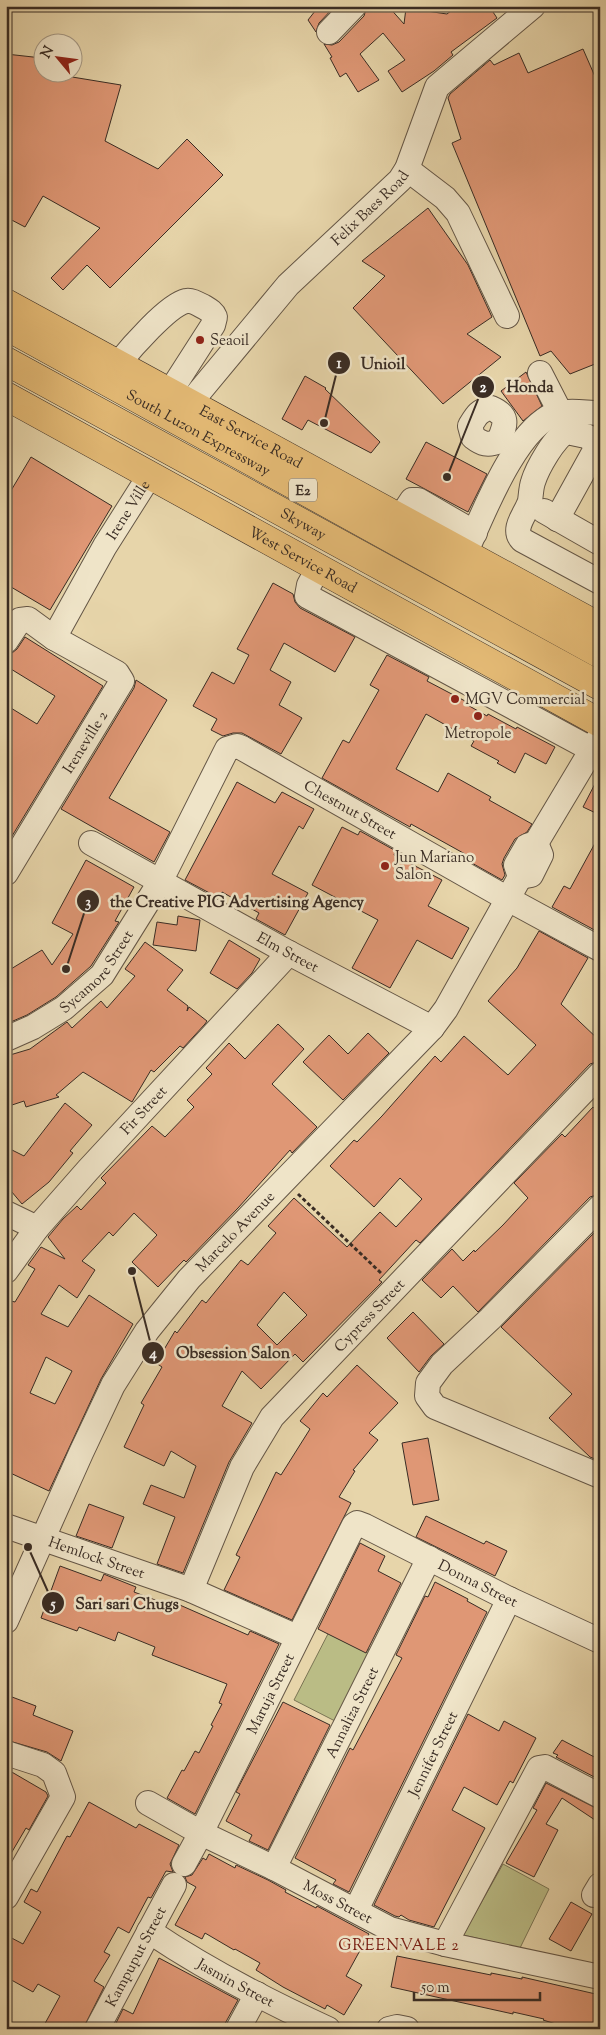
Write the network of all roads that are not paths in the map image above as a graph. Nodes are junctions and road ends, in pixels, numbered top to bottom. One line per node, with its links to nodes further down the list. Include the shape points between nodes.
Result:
1 (354, 6): 3 (street)
2 (533, 6): 4 (street, Felix Baes Road, via 437,87)
3 (329, 32)
4 (407, 169): 6 (street, via 445,198 458,213); 14 (street, Felix Baes Road, via 400,180 288,285)
5 (6, 303): 10 (main road, East Service Road)
6 (507, 316)
7 (6, 326): 31 (main road, South Luzon Expressway / E2)
8 (6, 340): 32 (main road, Skyway / E2)
9 (6, 360): 34 (main road, Skyway / E2)
10 (118, 364): 14 (main road, East Service Road); 14 (street, via 134,343 167,313 183,302 193,302 215,317)
11 (540, 373): 15 (street)
12 (6, 376): 35 (main road)
13 (6, 396): 18 (main road, West Service Road)
14 (180, 397): 22 (main road, East Service Road, via 400,518)
15 (560, 412): 16 (street); 22 (street, via 506,447)
16 (600, 414)
17 (599, 444): 19 (street, via 579,434 563,433 556,439 534,480); 20 (street)
18 (150, 475): 23 (main road, West Service Road); 28 (street, Irene Ville, via 105,546)
19 (530, 502): 20 (street); 24 (street, via 519,524 518,536)
20 (557, 519): 21 (street)
21 (600, 543)
22 (470, 544): 26 (main road, East Service Road)
23 (319, 567): 25 (main road, West Service Road); 29 (street, via 307,596)
24 (600, 582)
25 (404, 614): 29 (street); 30 (main road, West Service Road)
26 (600, 627)
27 (12, 632): 28 (street, Ireneville 2, via 20,620 28,619)
28 (54, 638): 40 (street, Ireneville 2, via 117,673 122,681)
29 (390, 640): 33 (street)
30 (472, 651): 33 (street); 36 (main road, West Service Road)
31 (600, 654)
32 (600, 664)
33 (457, 678): 38 (street)
34 (600, 686)
35 (600, 702)
36 (600, 723)
37 (230, 747): 41 (street, Sycamore Street); 42 (street, Chestnut Street, via 242,748)
38 (597, 747): 42 (street, Marcelo Avenue, via 536,843 527,846 516,865 520,877)
39 (91, 843): 41 (street, Elm Street)
40 (6, 873)
41 (160, 882): 44 (street, Elm Street); 46 (street, Sycamore Street, via 102,974 64,1008)
42 (508, 899): 43 (street, Chestnut Street); 45 (street, Marcelo Avenue)
43 (600, 949)
44 (288, 953): 45 (street, Elm Street); 50 (street, Fir Street)
45 (432, 1028): 55 (street, Marcelo Avenue, via 189,1279 146,1331 114,1385)
46 (6, 1039)
47 (600, 1074): 57 (street, Cypress Street, via 272,1417 242,1467)
48 (600, 1207): 52 (street, via 442,1364 428,1383 427,1396 435,1407)
49 (6, 1213): 50 (street)
50 (37, 1228): 51 (street, Fir Street)
51 (6, 1271)
52 (600, 1476)
53 (357, 1523): 56 (street, Donna Street); 60 (street, Maruja Street)
54 (6, 1526): 55 (street, Hemlock Street)
55 (43, 1538): 57 (street, Hemlock Street); 59 (street, Marcelo Avenue)
56 (428, 1558): 58 (street, Donna Street); 66 (street, Annaliza Street)
57 (191, 1590): 60 (street, Hemlock Street)
58 (509, 1599): 61 (street, Donna Street); 69 (street, Jennifer Street)
59 (6, 1621)
60 (297, 1637): 65 (street, Maruja Street)
61 (600, 1641)
62 (6, 1754): 68 (street, via 42,1765 54,1773 63,1797)
63 (600, 1796): 71 (street, via 545,1767 539,1768)
64 (148, 1803): 65 (street, Moss Street)
65 (201, 1833): 66 (street, Moss Street); 67 (street, Maruja Street)
66 (274, 1868): 69 (street, Moss Street)
67 (179, 1874): 70 (street, Kampuput Street)
68 (6, 1897)
69 (356, 1910): 71 (street, Moss Street, via 390,1929)
70 (149, 1931): 73 (street, Jasmin Street); 75 (street, Kampuput Street)
71 (445, 1944): 72 (street, Moss Street)
72 (600, 1977)
73 (257, 1994): 74 (street, Jasmin Street); 76 (street)
74 (328, 2028)
75 (97, 2029)
76 (238, 2029)
77 (389, 2029): 78 (street)
78 (407, 2029)

